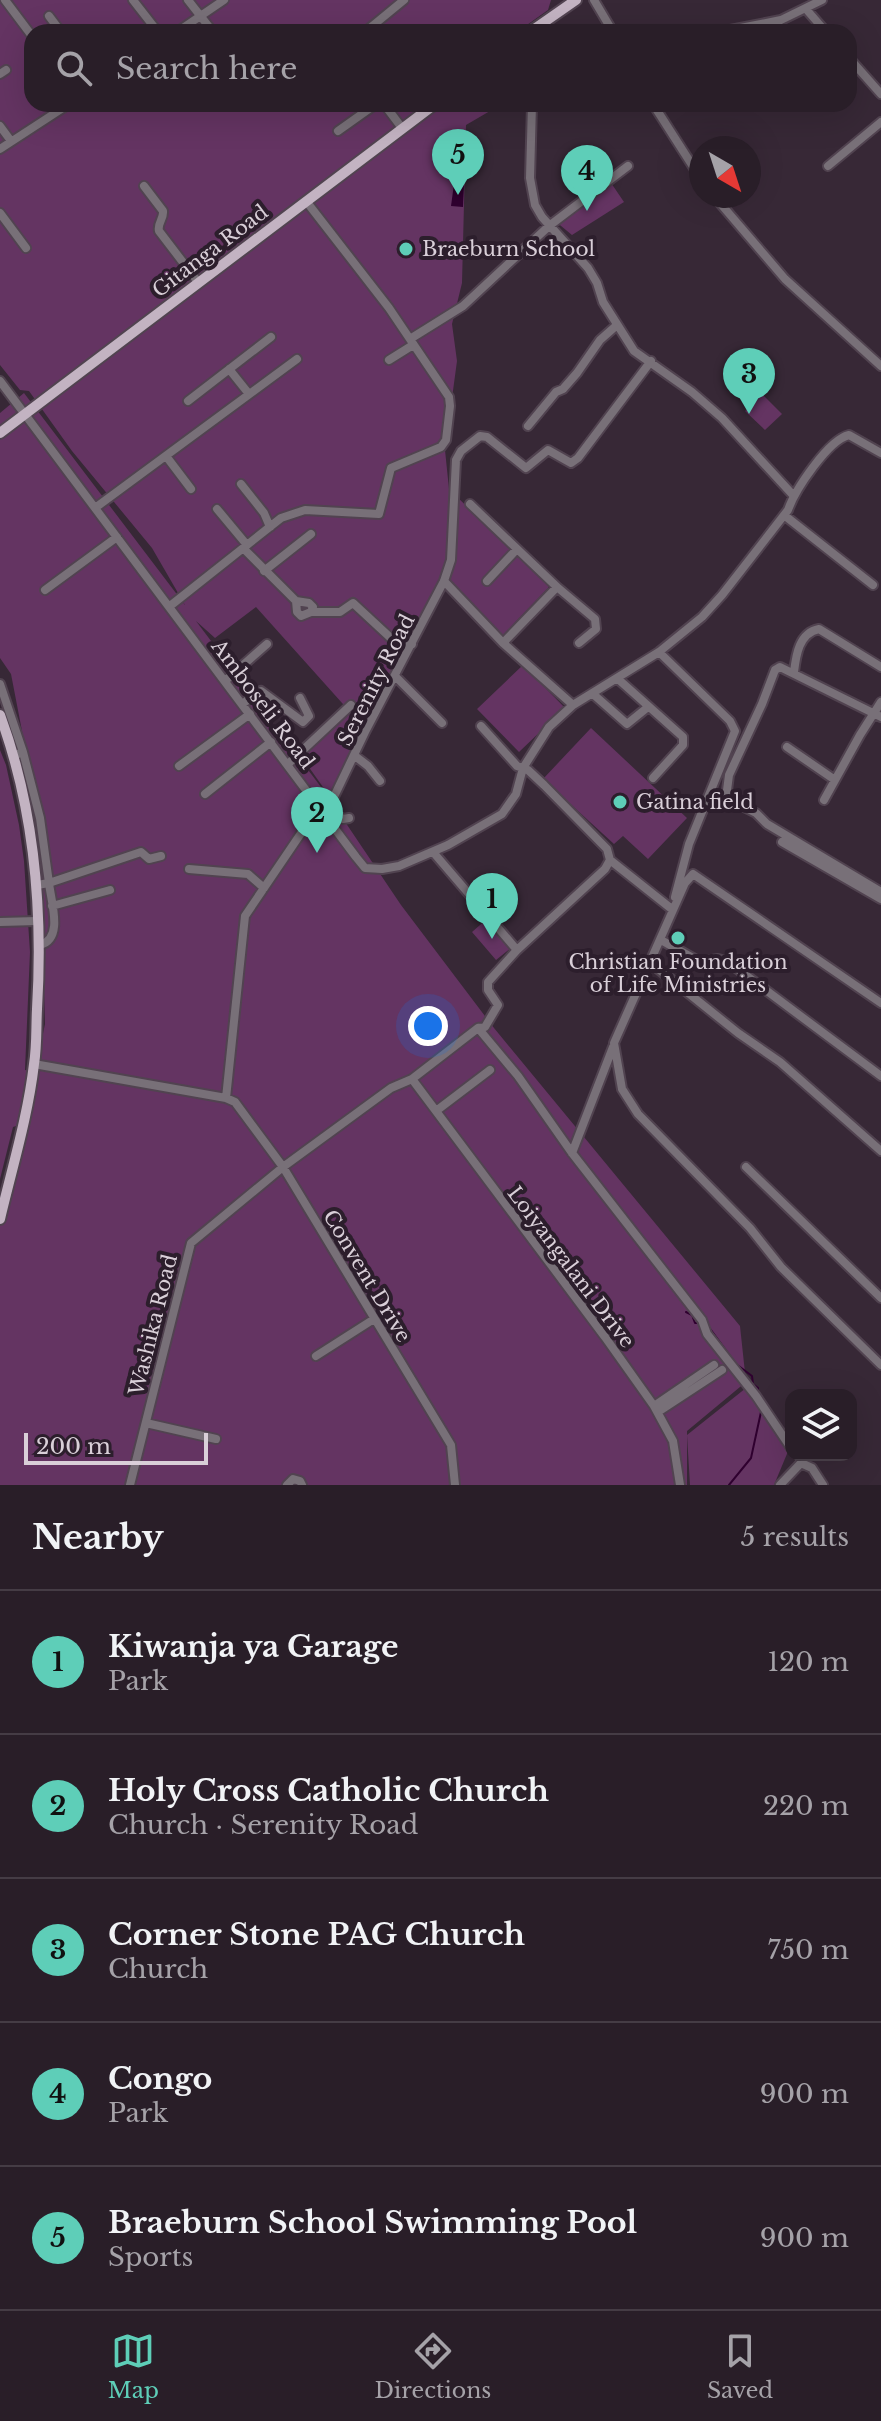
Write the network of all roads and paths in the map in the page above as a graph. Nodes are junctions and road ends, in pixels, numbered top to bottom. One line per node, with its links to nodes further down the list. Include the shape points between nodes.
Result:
1 (5, 0): 21 (street)
2 (133, 0): 13 (street)
3 (188, 0): 11 (street)
4 (224, 0): 11 (street)
5 (404, 0): 16 (street)
6 (576, 0): 17 (main road)
7 (594, 0): 18 (street)
8 (822, 0): 9 (street)
9 (806, 9): 19 (street); 20 (street)
10 (49, 16): 12 (street)
11 (201, 16): 14 (street); 15 (street)
12 (55, 24)
13 (152, 24)
14 (189, 24)
15 (207, 24)
16 (375, 24)
17 (542, 24)
18 (608, 24)
19 (769, 24)
20 (819, 24)
21 (24, 25)
22 (857, 67): 23 (street)
23 (881, 93)
24 (56, 112): 34 (street)
25 (365, 112): 33 (street)
26 (390, 112): 32 (street)
27 (424, 112): 32 (main road, Gitanga Road)
28 (532, 112): 43 (street, via 531,192)
29 (658, 112): 36 (street)
30 (881, 122): 38 (street)
31 (0, 126): 34 (street)
32 (402, 128): 40 (main road, Gitanga Road)
33 (338, 131)
34 (11, 141): 35 (street)
35 (0, 149)
36 (689, 160)
37 (628, 166): 43 (street)
38 (828, 166)
39 (144, 186): 45 (street, via 163,211 159,231)
40 (306, 201): 45 (main road, Gitanga Road); 48 (street)
41 (724, 208): 52 (street, via 785,279)
42 (0, 213): 44 (street)
43 (549, 226): 46 (street, via 588,268); 48 (street, via 463,306)
44 (26, 248)
45 (198, 282): 57 (main road, Gitanga Road)
46 (617, 325): 51 (street, via 634,351); 58 (street)
47 (271, 337): 53 (street)
48 (411, 342): 50 (street); 69 (street, via 449,397 441,447 391,468 379,514 305,510)
49 (297, 359): 55 (street)
50 (389, 360)
51 (651, 361): 64 (street, via 722,418); 75 (street, Serenity Road, via 571,463 548,450 526,468 480,436 461,451 456,460 451,560)
52 (881, 366)
53 (229, 369): 55 (street); 56 (street)
54 (0, 381): 57 (street, Amboseli Road)
55 (249, 394): 61 (street)
56 (188, 401)
57 (24, 413): 59 (main road, Gitanga Road); 66 (street, Amboseli Road)
58 (528, 426)
59 (3, 430)
60 (881, 453): 64 (street, Amboseli Road, via 858,438 843,436)
61 (166, 456): 63 (street); 66 (street)
62 (241, 484): 69 (street)
63 (191, 489)
64 (793, 495): 68 (street, Amboseli Road)
65 (470, 504): 73 (street)
66 (95, 508): 71 (street, Amboseli Road)
67 (217, 509): 72 (street)
68 (784, 515): 77 (street); 85 (street, Amboseli Road, via 702,617)
69 (270, 527): 72 (street)
70 (311, 534): 74 (street)
71 (117, 537): 79 (street); 80 (street, Amboseli Road)
72 (245, 546): 74 (street); 80 (street)
73 (517, 549): 76 (street); 78 (street)
74 (264, 571): 84 (street, via 296,601 309,603 311,612 340,612 353,603 394,641)
75 (444, 581): 81 (street); 84 (street, Serenity Road)
76 (487, 581)
77 (873, 585)
78 (557, 587): 81 (street); 82 (street, via 597,622)
79 (45, 590)
80 (170, 606): 90 (street, Amboseli Road)
81 (503, 643): 97 (street)
82 (579, 643)
83 (267, 644): 90 (street)
84 (412, 644): 88 (street, Serenity Road)
85 (659, 652): 89 (street, Amboseli Road); 131 (street, via 735,731 689,844)
86 (881, 667): 87 (street, via 819,629 797,648)
87 (794, 672): 101 (street); 128 (street, via 775,670 729,775 726,798)
88 (395, 676): 102 (street); 107 (street, Serenity Road)
89 (618, 679): 92 (street, Amboseli Road); 98 (street)
90 (225, 681): 95 (street, Amboseli Road)
91 (0, 684): 106 (street)
92 (593, 694): 97 (street, Amboseli Road); 98 (street, via 627,724)
93 (300, 698): 95 (street, via 309,716 303,722 261,691)
94 (881, 702): 101 (street)
95 (242, 704): 99 (street, Amboseli Road)
96 (351, 705): 108 (street)
97 (573, 705): 110 (street, Amboseli Road, via 549,727)
98 (648, 707): 111 (street, via 684,740)
99 (250, 714): 104 (street, Amboseli Road); 109 (street)
100 (0, 715): 106 (main road)
101 (878, 715): 112 (street)
102 (442, 723)
103 (481, 726): 110 (street)
104 (271, 742): 108 (street, Amboseli Road); 114 (street)
105 (787, 747): 112 (street)
106 (18, 754): 116 (main road)
107 (355, 756): 113 (street); 117 (street, Serenity Road)
108 (288, 764): 117 (street, Amboseli Road)
109 (179, 766)
110 (523, 768): 120 (street, Amboseli Road, via 516,794 502,814); 122 (street, via 607,849)
111 (653, 778)
112 (835, 780): 115 (street)
113 (380, 781)
114 (205, 794)
115 (824, 800)
116 (31, 804): 124 (street); 125 (main road)
117 (325, 814): 118 (street); 120 (street, Amboseli Road, via 365,868 399,866); 126 (street, Serenity Road, via 308,823)
118 (349, 818)
119 (782, 842): 129 (street)
120 (433, 852): 136 (street)
121 (161, 856): 124 (street, via 149,859 141,852)
122 (610, 860): 131 (street); 136 (street, via 583,892)
123 (189, 869): 126 (street, via 248,874)
124 (49, 883): 125 (street); 130 (street)
125 (37, 885): 132 (main road)
126 (264, 888): 145 (street, Serenity Road, via 243,921)
127 (110, 890): 130 (street)
128 (881, 892)
129 (881, 899)
130 (52, 906): 135 (street, via 52,938)
131 (673, 912): 134 (street); 138 (street, via 690,876 697,876)
132 (37, 921): 133 (street); 135 (main road)
133 (0, 922)
134 (661, 940): 137 (street); 143 (street, via 700,962 728,962)
135 (40, 945): 141 (main road)
136 (517, 950): 139 (street, via 488,982 498,1005 485,1027)
137 (652, 964): 140 (street); 147 (street, via 780,1062)
138 (881, 1003)
139 (478, 1028): 144 (street); 148 (street)
140 (614, 1043): 148 (street); 155 (street, via 628,1102 781,1267)
141 (34, 1064): 145 (street); 151 (main road)
142 (490, 1070): 146 (street)
143 (881, 1076)
144 (412, 1079): 146 (street, Loiyangalani Drive); 149 (street, via 391,1088)
145 (226, 1098): 149 (street, Convent Drive, via 238,1105)
146 (436, 1111): 157 (street, Loiyangalani Drive)
147 (881, 1151)
148 (572, 1153): 160 (street, via 702,1320)
149 (283, 1167): 153 (street, Convent Drive); 158 (street, Washika Road, via 191,1243)
150 (746, 1167): 152 (street)
151 (0, 1219)
152 (881, 1298)
153 (374, 1319): 154 (street); 166 (street, Convent Drive, via 451,1445)
154 (316, 1356)
155 (881, 1365)
156 (718, 1367): 157 (street)
157 (656, 1409): 167 (street, Loiyangalani Drive, via 673,1441)
158 (146, 1423): 159 (street); 163 (street, Washika Road)
159 (216, 1439)
160 (785, 1439)
161 (797, 1461): 168 (street)
162 (801, 1461): 169 (street)
163 (130, 1485)
164 (287, 1485): 165 (street, via 293,1479)
165 (302, 1485)
166 (455, 1485)
167 (680, 1485)
168 (780, 1485)
169 (823, 1485)

